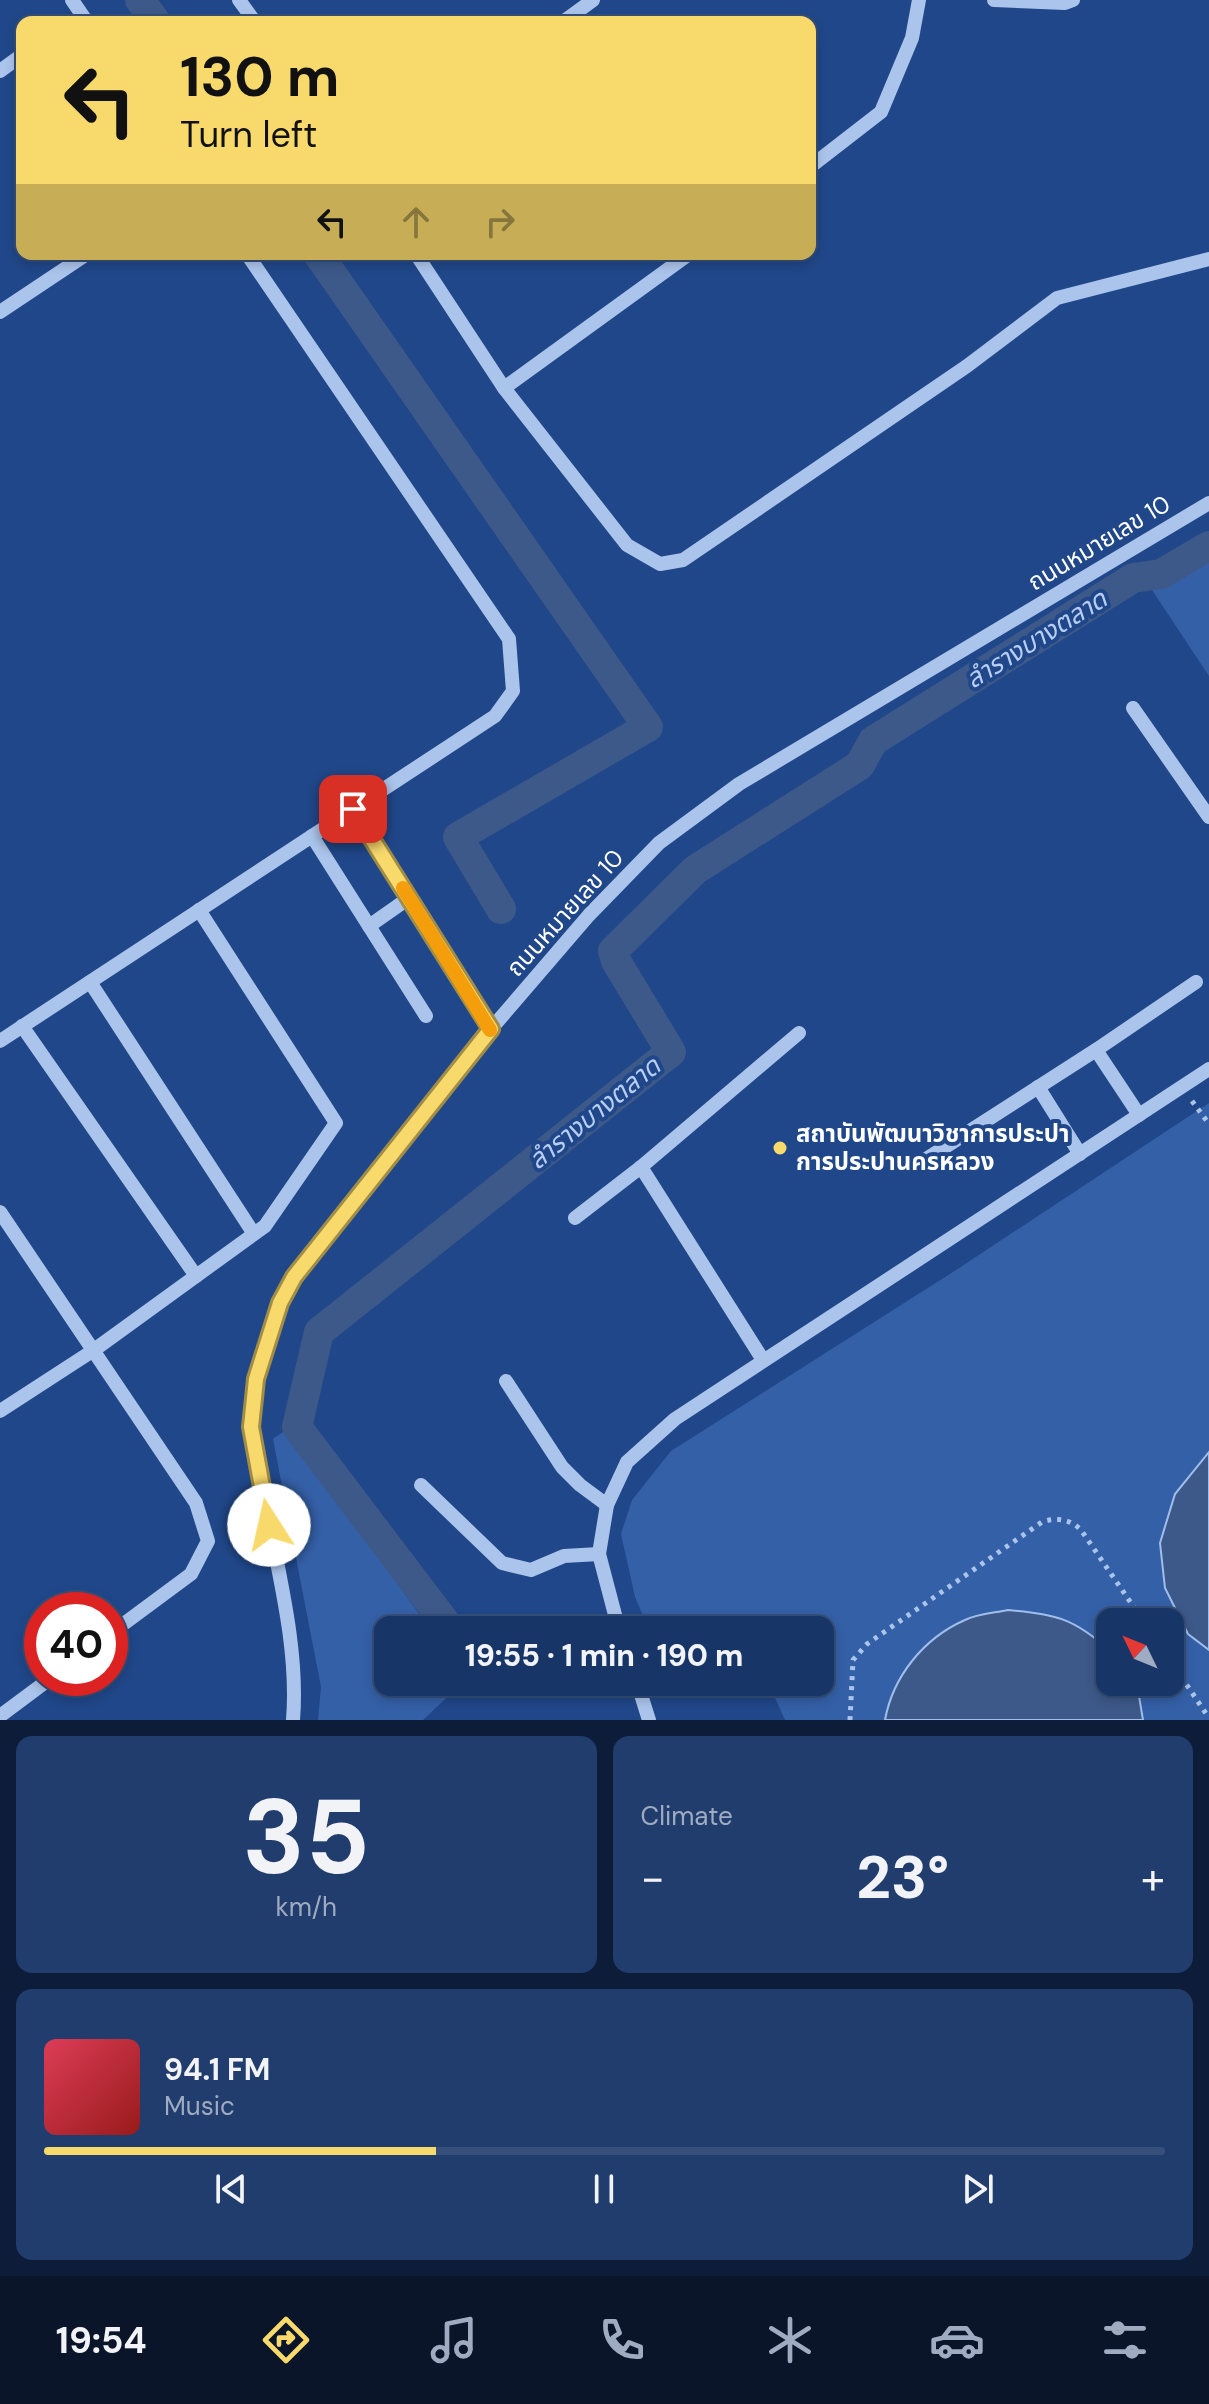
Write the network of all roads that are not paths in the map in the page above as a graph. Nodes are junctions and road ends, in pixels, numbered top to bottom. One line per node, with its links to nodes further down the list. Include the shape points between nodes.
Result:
1 (593, 0): 5 (street)
2 (919, 0): 6 (street, via 912,38 881,112)
3 (994, 0): 4 (street)
4 (1073, 0)
5 (571, 16)
6 (816, 162)
7 (1209, 259): 13 (street, via 1057,298 967,366 683,560 660,564 627,545)
8 (78, 260): 12 (street)
9 (251, 260): 16 (street, via 509,639 513,691 495,716)
10 (420, 260): 13 (street)
11 (681, 260): 13 (street)
12 (0, 312)
13 (504, 388)
14 (1209, 503): 26 (street, ถนนหมายเลข 10, via 699,812 659,843 589,915)
15 (1133, 708): 17 (street)
16 (353, 809): 18 (street); 19 (street)
17 (1209, 817)
18 (312, 836): 20 (street); 21 (street)
19 (409, 898): 21 (street); 26 (street)
20 (199, 910): 22 (street); 38 (street, via 336,1123 265,1226)
21 (369, 926): 24 (street)
22 (90, 982): 25 (street); 38 (street)
23 (1196, 982): 29 (street)
24 (426, 1016)
25 (22, 1026): 28 (street); 39 (street)
26 (491, 1029): 52 (street, ถนนหมายเลข 10, via 294,1277 280,1303 256,1379 251,1427 289,1634 296,1686)
27 (799, 1033): 35 (street)
28 (0, 1041)
29 (1096, 1050): 31 (street); 32 (street)
30 (1209, 1069): 32 (street)
31 (1038, 1087): 33 (street); 34 (street)
32 (1139, 1115): 33 (street)
33 (1080, 1154): 41 (street)
34 (917, 1165)
35 (641, 1167): 37 (street); 41 (street)
36 (0, 1212): 40 (street)
37 (575, 1218)
38 (254, 1234): 39 (street)
39 (196, 1276): 40 (street)
40 (94, 1350): 43 (street); 48 (street, via 196,1503 208,1541 191,1574)
41 (763, 1360): 45 (street, via 675,1419 627,1462)
42 (506, 1381): 45 (street, via 562,1467)
43 (0, 1411)
44 (421, 1485): 46 (street, via 502,1563 531,1570 564,1556)
45 (607, 1505): 46 (street)
46 (599, 1554): 47 (street)
47 (615, 1616)
48 (128, 1621)
49 (27, 1696): 51 (street)
50 (641, 1696): 53 (street)
51 (0, 1716)
52 (293, 1720)
53 (649, 1720)

